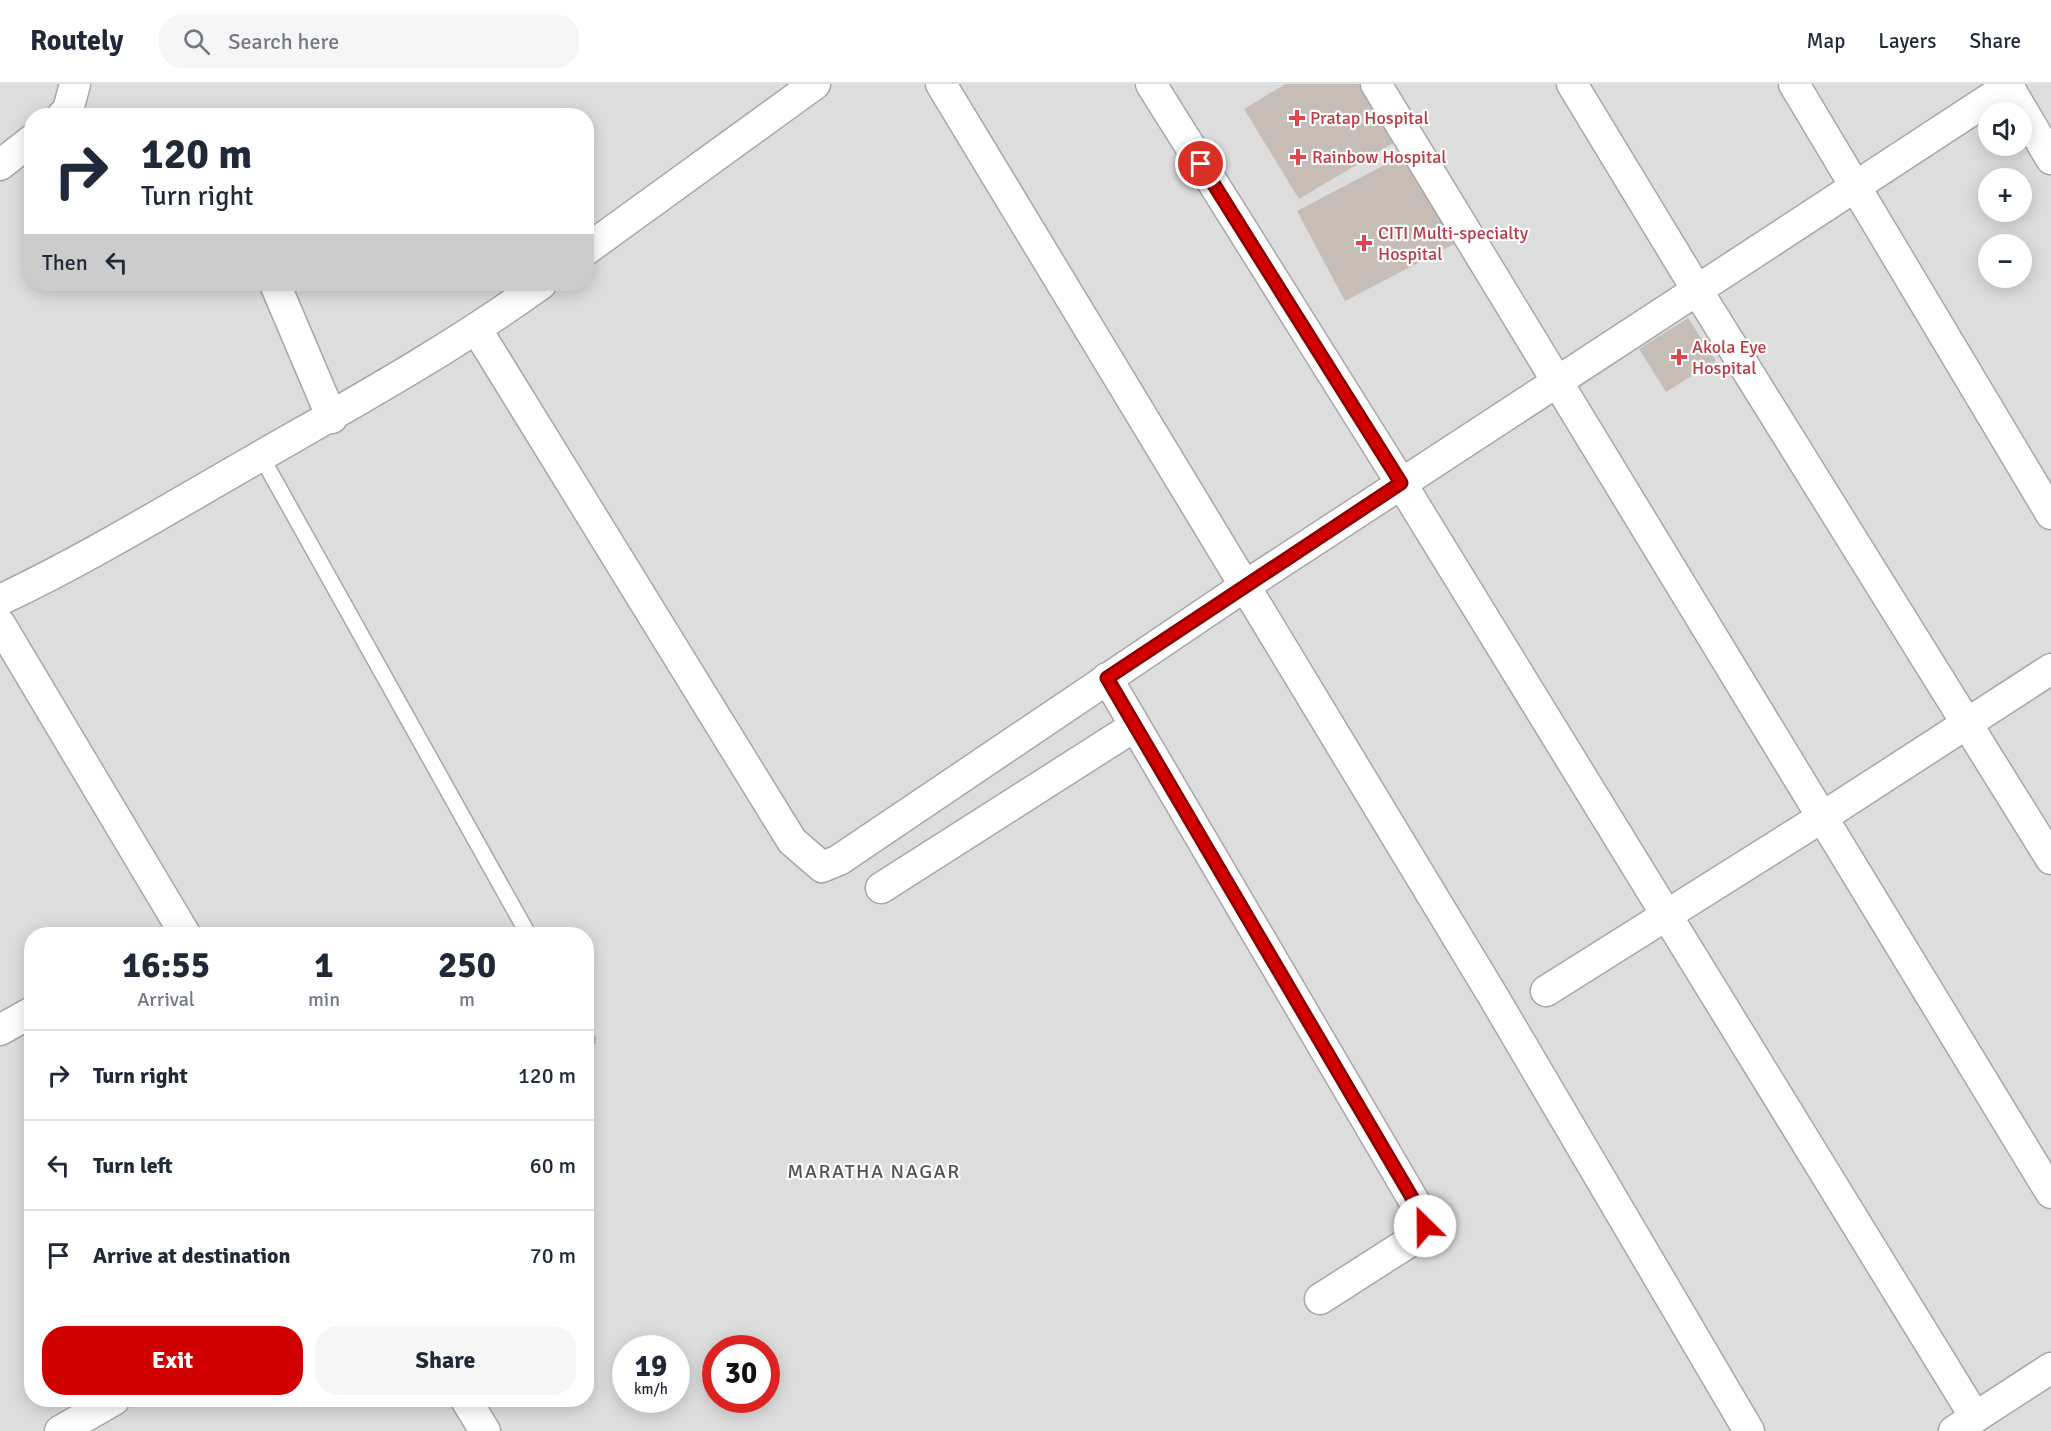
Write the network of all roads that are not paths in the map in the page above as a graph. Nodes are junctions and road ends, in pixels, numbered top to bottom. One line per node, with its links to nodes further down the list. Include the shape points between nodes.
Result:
1 (75, 84): 9 (street)
2 (815, 84): 14 (street)
3 (941, 84): 24 (street)
4 (1151, 84): 22 (street)
5 (1376, 84): 19 (street)
6 (1572, 84): 15 (street)
7 (1794, 84): 13 (street)
8 (2008, 85): 11 (street); 13 (street)
9 (69, 108)
10 (24, 146): 12 (street)
11 (2051, 159)
12 (0, 165)
13 (1856, 186): 15 (street); 23 (street)
14 (594, 244)
15 (1697, 290): 19 (street); 29 (street)
16 (277, 291): 20 (street)
17 (531, 291): 18 (street)
18 (477, 330): 20 (street); 28 (street, via 792,841 822,867 839,860)
19 (1556, 383): 22 (street); 31 (street)
20 (332, 418): 21 (street)
21 (261, 456): 25 (street, via 64,570); 36 (lane)
22 (1401, 483): 24 (street); 34 (street)
23 (2051, 514)
24 (1245, 586): 28 (street); 48 (street)
25 (0, 600)
26 (0, 624): 35 (street)
27 (2051, 669): 29 (street)
28 (1107, 678): 30 (street)
29 (1967, 724): 31 (street); 32 (street)
30 (1135, 726): 33 (street); 41 (street, via 1424,1218 1420,1235)
31 (1821, 818): 34 (street); 40 (street)
32 (2051, 859)
33 (881, 888)
34 (1667, 916): 37 (street); 45 (street)
35 (174, 927)
36 (524, 927)
37 (1546, 991)
38 (24, 1016): 39 (street)
39 (0, 1030)
40 (2051, 1193)
41 (1320, 1299)
42 (2051, 1368): 45 (street)
43 (102, 1407): 46 (street)
44 (470, 1407): 47 (street)
45 (1965, 1424)
46 (60, 1431)
47 (485, 1431)
48 (1749, 1431)

